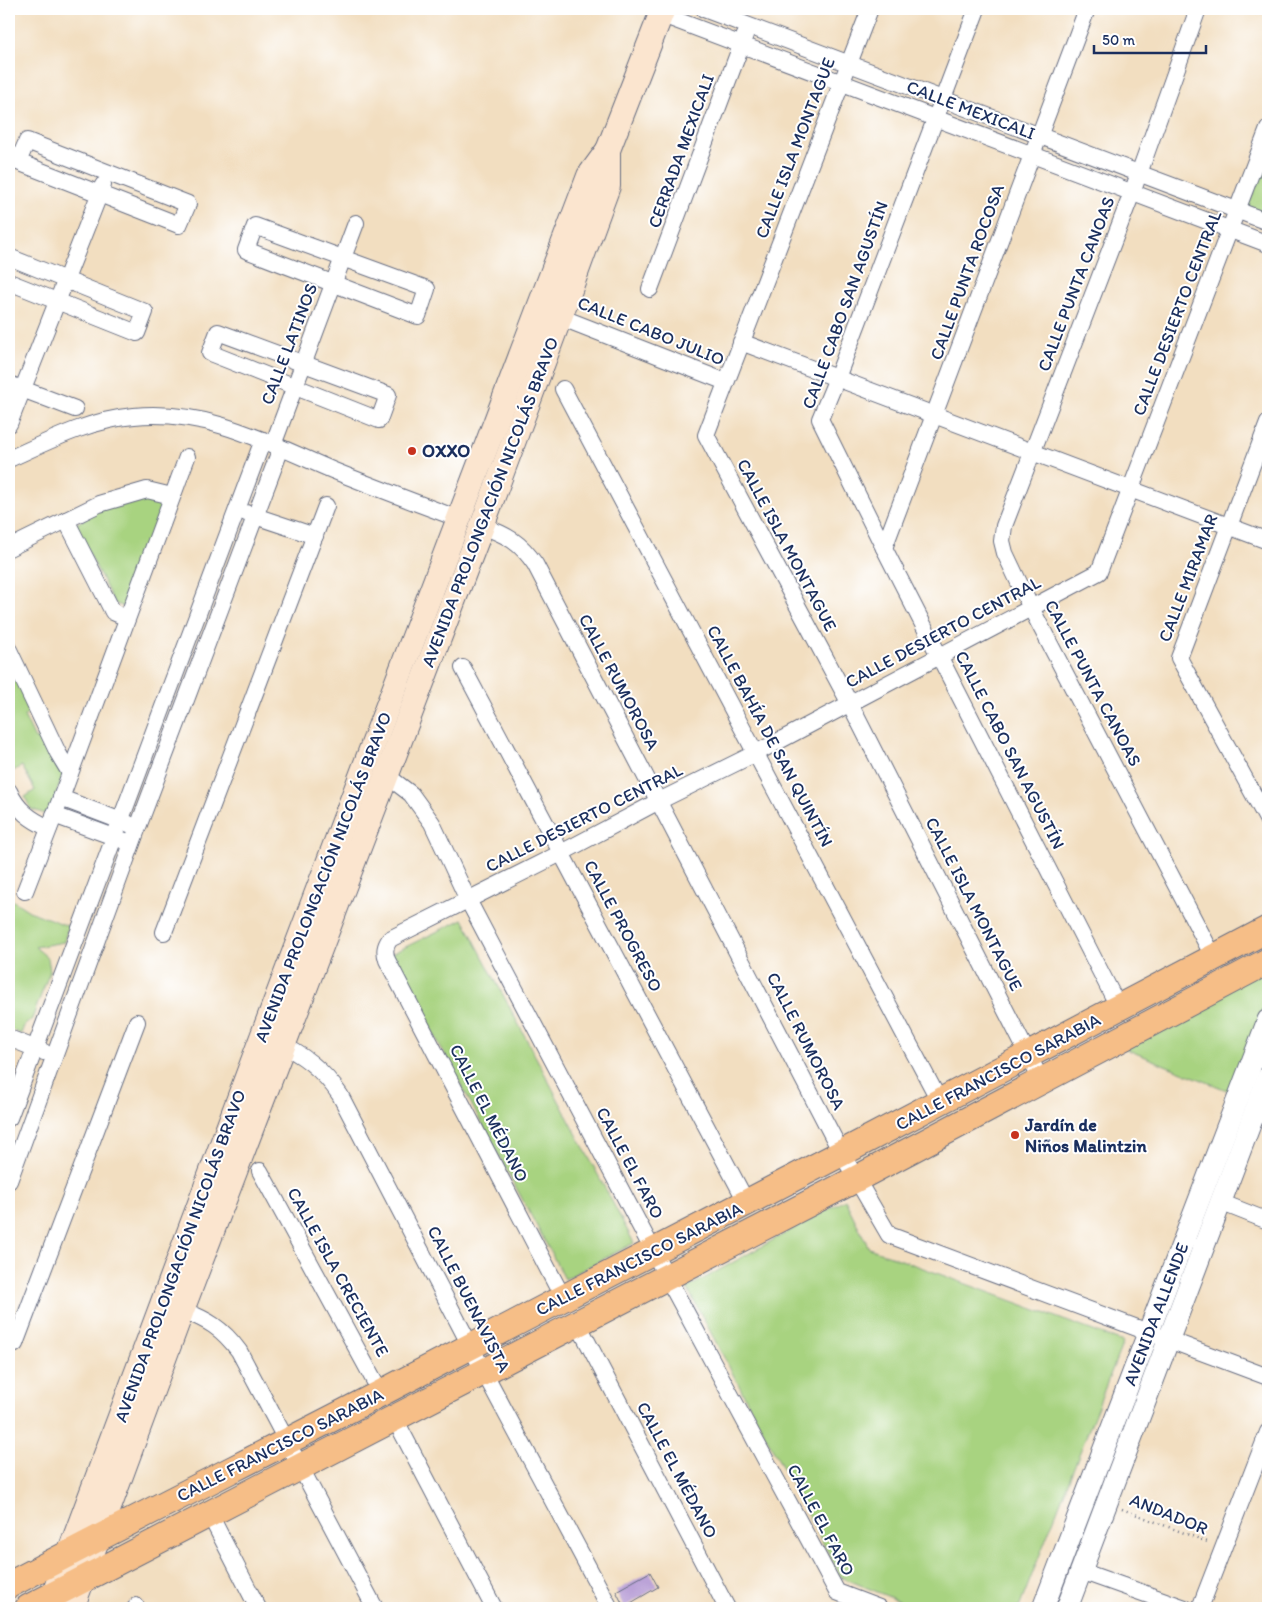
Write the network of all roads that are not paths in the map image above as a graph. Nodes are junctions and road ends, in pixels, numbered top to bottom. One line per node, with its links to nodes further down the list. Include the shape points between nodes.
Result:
1 (704, 9): 7 (street, CALLE MEXICALI)
2 (870, 9): 9 (street, CALLE ISLA MONTAGUE)
3 (977, 9): 11 (street, CALLE CABO SAN AGUSTÍN)
4 (1087, 9): 14 (street, CALLE PUNTA ROCOSA)
5 (1198, 9): 18 (street, CALLE PUNTA CANOAS)
6 (662, 11): 8 (street, CALLE MEXICALI); 15 (main road, AVENIDA PROLONGACIÓN NICOLÁS BRAVO)
7 (748, 26): 8 (street, CERRADA MEXICALI); 9 (street, CALLE MEXICALI)
8 (741, 44): 10 (street, CALLE MEXICALI); 31 (street, CERRADA MEXICALI)
9 (849, 64): 10 (street, CALLE ISLA MONTAGUE); 11 (street, CALLE MEXICALI)
10 (842, 82): 12 (street, CALLE MEXICALI); 34 (street, CALLE ISLA MONTAGUE)
11 (943, 99): 12 (street, CALLE CABO SAN AGUSTÍN); 14 (street, CALLE MEXICALI)
12 (936, 118): 16 (street, CALLE MEXICALI); 36 (street, CALLE CABO SAN AGUSTÍN)
13 (1268, 129): 21 (street, CALLE DESIERTO CENTRAL)
14 (1039, 136): 16 (street, CALLE PUNTA ROCOSA); 18 (street, CALLE MEXICALI)
15 (608, 150): 33 (main road, AVENIDA PROLONGACIÓN NICOLÁS BRAVO, via 608,186); 54 (main road, AVENIDA PROLONGACIÓN NICOLÁS BRAVO, via 589,176)
16 (1032, 154): 19 (street, CALLE MEXICALI); 43 (street, CALLE PUNTA ROCOSA)
17 (108, 173): 20 (street); 20 (street, via 188,204 179,226); 20 (street, via 26,141 18,162)
18 (1139, 174): 19 (street, CALLE PUNTA CANOAS); 21 (street, CALLE MEXICALI)
19 (1132, 193): 24 (street, CALLE MEXICALI); 47 (street, CALLE PUNTA CANOAS)
20 (100, 194): 28 (street)
21 (1238, 210): 22 (street, CALLE MEXICALI); 24 (street, CALLE DESIERTO CENTRAL)
22 (1268, 222)
23 (356, 223): 27 (street, CALLE LATINOS)
24 (1231, 229): 25 (street, CALLE MEXICALI); 50 (street, CALLE DESIERTO CENTRAL)
25 (1268, 244)
26 (9, 257): 28 (street)
27 (343, 258): 30 (street, CALLE LATINOS); 30 (street, via 427,290 418,316); 30 (street, via 255,226 246,250)
28 (66, 280): 32 (street); 32 (street, via 145,312 137,333)
29 (9, 282): 32 (street)
30 (334, 283): 35 (street, CALLE LATINOS)
31 (650, 289)
32 (57, 301): 38 (street)
33 (560, 316): 37 (street, CALLE CABO JULIO); 57 (main road, AVENIDA PROLONGACIÓN NICOLÁS BRAVO)
34 (741, 342): 36 (street); 37 (street, CALLE ISLA MONTAGUE)
35 (303, 364): 39 (street, CALLE LATINOS); 39 (street, via 218,332 210,353); 39 (street, via 388,395 378,420)
36 (837, 378): 43 (street); 62 (street, CALLE CABO SAN AGUSTÍN, via 820,419)
37 (726, 382): 68 (street, CALLE ISLA MONTAGUE, via 706,435)
38 (16, 386): 41 (street); 42 (street)
39 (294, 387): 46 (street, CALLE LATINOS)
40 (563, 389): 69 (street, CALLE BAHÍA DE SAN QUINTÍN)
41 (12, 407): 45 (street)
42 (75, 409)
43 (935, 415): 47 (street); 62 (street, CALLE PUNTA ROCOSA)
44 (1268, 423): 58 (street, CALLE MIRAMAR)
45 (9, 424)
46 (272, 445): 49 (street, via 225,425 193,417 158,414 104,421 61,435); 53 (street); 54 (street, via 370,486); 56 (street)
47 (1033, 452): 50 (street); 63 (street, CALLE PUNTA CANOAS, via 1004,526 1002,541 1004,553)
48 (187, 457): 51 (street)
49 (9, 459)
50 (1131, 489): 58 (street); 63 (street, CALLE DESIERTO CENTRAL, via 1099,572)
51 (172, 496): 55 (street, via 147,490 99,504); 64 (street)
52 (326, 506): 59 (street)
53 (235, 515): 56 (street); 75 (street)
54 (459, 518): 57 (main road); 93 (main road, AVENIDA PROLONGACIÓN NICOLÁS BRAVO)
55 (66, 520): 61 (street); 64 (street, via 113,612)
56 (254, 521): 59 (street); 78 (street)
57 (482, 526): 71 (main road, AVENIDA PROLONGACIÓN NICOLÁS BRAVO); 74 (street, CALLE RUMOROSA, via 516,542 535,564)
58 (1229, 526): 60 (street); 76 (street, CALLE MIRAMAR, via 1179,658)
59 (313, 541): 85 (street)
60 (1268, 541)
61 (9, 548)
62 (884, 548): 66 (street, CALLE CABO SAN AGUSTÍN)
63 (1031, 608): 66 (street, CALLE DESIERTO CENTRAL); 87 (street, CALLE PUNTA CANOAS)
64 (127, 618): 70 (street)
65 (9, 650): 70 (street)
66 (940, 656): 68 (street, CALLE DESIERTO CENTRAL); 89 (street, CALLE CABO SAN AGUSTÍN)
67 (463, 668): 81 (street, CALLE PROGRESO)
68 (850, 704): 69 (street, CALLE DESIERTO CENTRAL); 95 (street, CALLE ISLA MONTAGUE)
69 (756, 753): 74 (street, CALLE DESIERTO CENTRAL); 99 (street, CALLE BAHÍA DE SAN QUINTÍN)
70 (70, 773): 73 (street)
71 (386, 775): 83 (street, CALLE EL FARO, via 411,794 432,823); 93 (main road, AVENIDA PROLONGACIÓN NICOLÁS BRAVO)
72 (9, 791): 77 (street, via 23,813 33,821)
73 (61, 798): 75 (street); 77 (street)
74 (659, 801): 81 (street, CALLE DESIERTO CENTRAL); 101 (street, CALLE RUMOROSA)
75 (120, 820): 78 (street); 79 (street)
76 (1268, 820)
77 (52, 822): 79 (street); 82 (street)
78 (138, 827): 80 (street)
79 (114, 837): 80 (street); 94 (street)
80 (132, 844): 96 (street)
81 (561, 853): 83 (street, CALLE DESIERTO CENTRAL); 106 (street, CALLE PROGRESO)
82 (24, 891)
83 (468, 900): 86 (street, CALLE DESIERTO CENTRAL, via 390,939); 108 (street, CALLE EL FARO)
84 (1268, 929): 87 (main road, CALLE FRANCISCO SARABIA)
85 (164, 932)
86 (386, 944): 110 (street, CALLE EL MÉDANO, via 387,960)
87 (1214, 958): 89 (main road, CALLE FRANCISCO SARABIA)
88 (1268, 961): 98 (main road, CALLE FRANCISCO SARABIA)
89 (1119, 1008): 95 (main road, CALLE FRANCISCO SARABIA)
90 (1268, 1020): 113 (street, AVENIDA ALLENDE)
91 (137, 1022): 115 (street, via 15,1344)
92 (9, 1038): 94 (street)
93 (273, 1041): 111 (main road, AVENIDA PROLONGACIÓN NICOLÁS BRAVO); 116 (street, CALLE BUENAVISTA, via 318,1068 340,1095); 126 (main road, AVENIDA PROLONGACIÓN NICOLÁS BRAVO)
94 (35, 1049): 96 (street); 100 (street)
95 (1028, 1055): 98 (street, CALLE ISLA MONTAGUE); 99 (main road, CALLE FRANCISCO SARABIA)
96 (55, 1056): 104 (street)
97 (1268, 1077): 105 (street, AVENIDA ALLENDE)
98 (1042, 1080): 103 (main road, CALLE FRANCISCO SARABIA)
99 (940, 1102): 101 (main road, CALLE FRANCISCO SARABIA)
100 (9, 1118)
101 (842, 1154): 103 (street, CALLE RUMOROSA); 106 (main road, CALLE FRANCISCO SARABIA)
102 (260, 1171): 119 (street, CALLE ISLA CRECIENTE)
103 (856, 1179): 109 (main road, CALLE FRANCISCO SARABIA); 113 (street, CALLE RUMOROSA, via 889,1236)
104 (9, 1181)
105 (1220, 1202): 107 (street); 114 (street, AVENIDA ALLENDE)
106 (747, 1203): 108 (main road, CALLE FRANCISCO SARABIA)
107 (1268, 1221)
108 (654, 1251): 109 (street, CALLE EL FARO); 110 (main road, CALLE FRANCISCO SARABIA)
109 (667, 1277): 112 (main road, CALLE FRANCISCO SARABIA); 137 (street, CALLE EL FARO, via 837,1592)
110 (563, 1298): 116 (main road, CALLE FRANCISCO SARABIA)
111 (182, 1310): 122 (street, via 206,1320 231,1340); 125 (main road, AVENIDA PROLONGACIÓN NICOLÁS BRAVO)
112 (578, 1324): 117 (main road, CALLE FRANCISCO SARABIA); 136 (street, CALLE EL MÉDANO)
113 (1148, 1332): 114 (street, CALLE RUMOROSA); 138 (street, AVENIDA ALLENDE)
114 (1168, 1340): 118 (street, CALLE RUMOROSA); 127 (street, AVENIDA ALLENDE)
115 (9, 1342)
116 (472, 1346): 117 (street, CALLE BUENAVISTA); 119 (main road, CALLE FRANCISCO SARABIA)
117 (484, 1372): 120 (main road, CALLE FRANCISCO SARABIA); 135 (street, CALLE BUENAVISTA)
118 (1268, 1377)
119 (381, 1393): 122 (main road, CALLE FRANCISCO SARABIA)
120 (395, 1419): 123 (main road, CALLE FRANCISCO SARABIA); 134 (street)
121 (1268, 1432): 141 (street)
122 (288, 1441): 123 (street); 125 (main road, CALLE FRANCISCO SARABIA)
123 (301, 1468): 124 (main road, CALLE FRANCISCO SARABIA); 133 (street)
124 (210, 1515): 128 (main road, CALLE FRANCISCO SARABIA); 132 (street)
125 (98, 1537): 126 (main road, CALLE FRANCISCO SARABIA); 128 (main road, AVENIDA PROLONGACIÓN NICOLÁS BRAVO)
126 (69, 1553): 129 (main road, CALLE FRANCISCO SARABIA); 130 (main road, AVENIDA PROLONGACIÓN NICOLÁS BRAVO)
127 (1081, 1571): 139 (street, AVENIDA ALLENDE); 140 (street)
128 (82, 1580): 130 (main road, CALLE FRANCISCO SARABIA)
129 (9, 1585)
130 (58, 1604): 131 (main road, CALLE FRANCISCO SARABIA)
131 (28, 1608)
132 (258, 1608)
133 (375, 1608)
134 (494, 1608)
135 (610, 1608)
136 (727, 1608)
137 (879, 1608)
138 (1043, 1608)
139 (1067, 1608)
140 (1185, 1608)
141 (1200, 1608)

